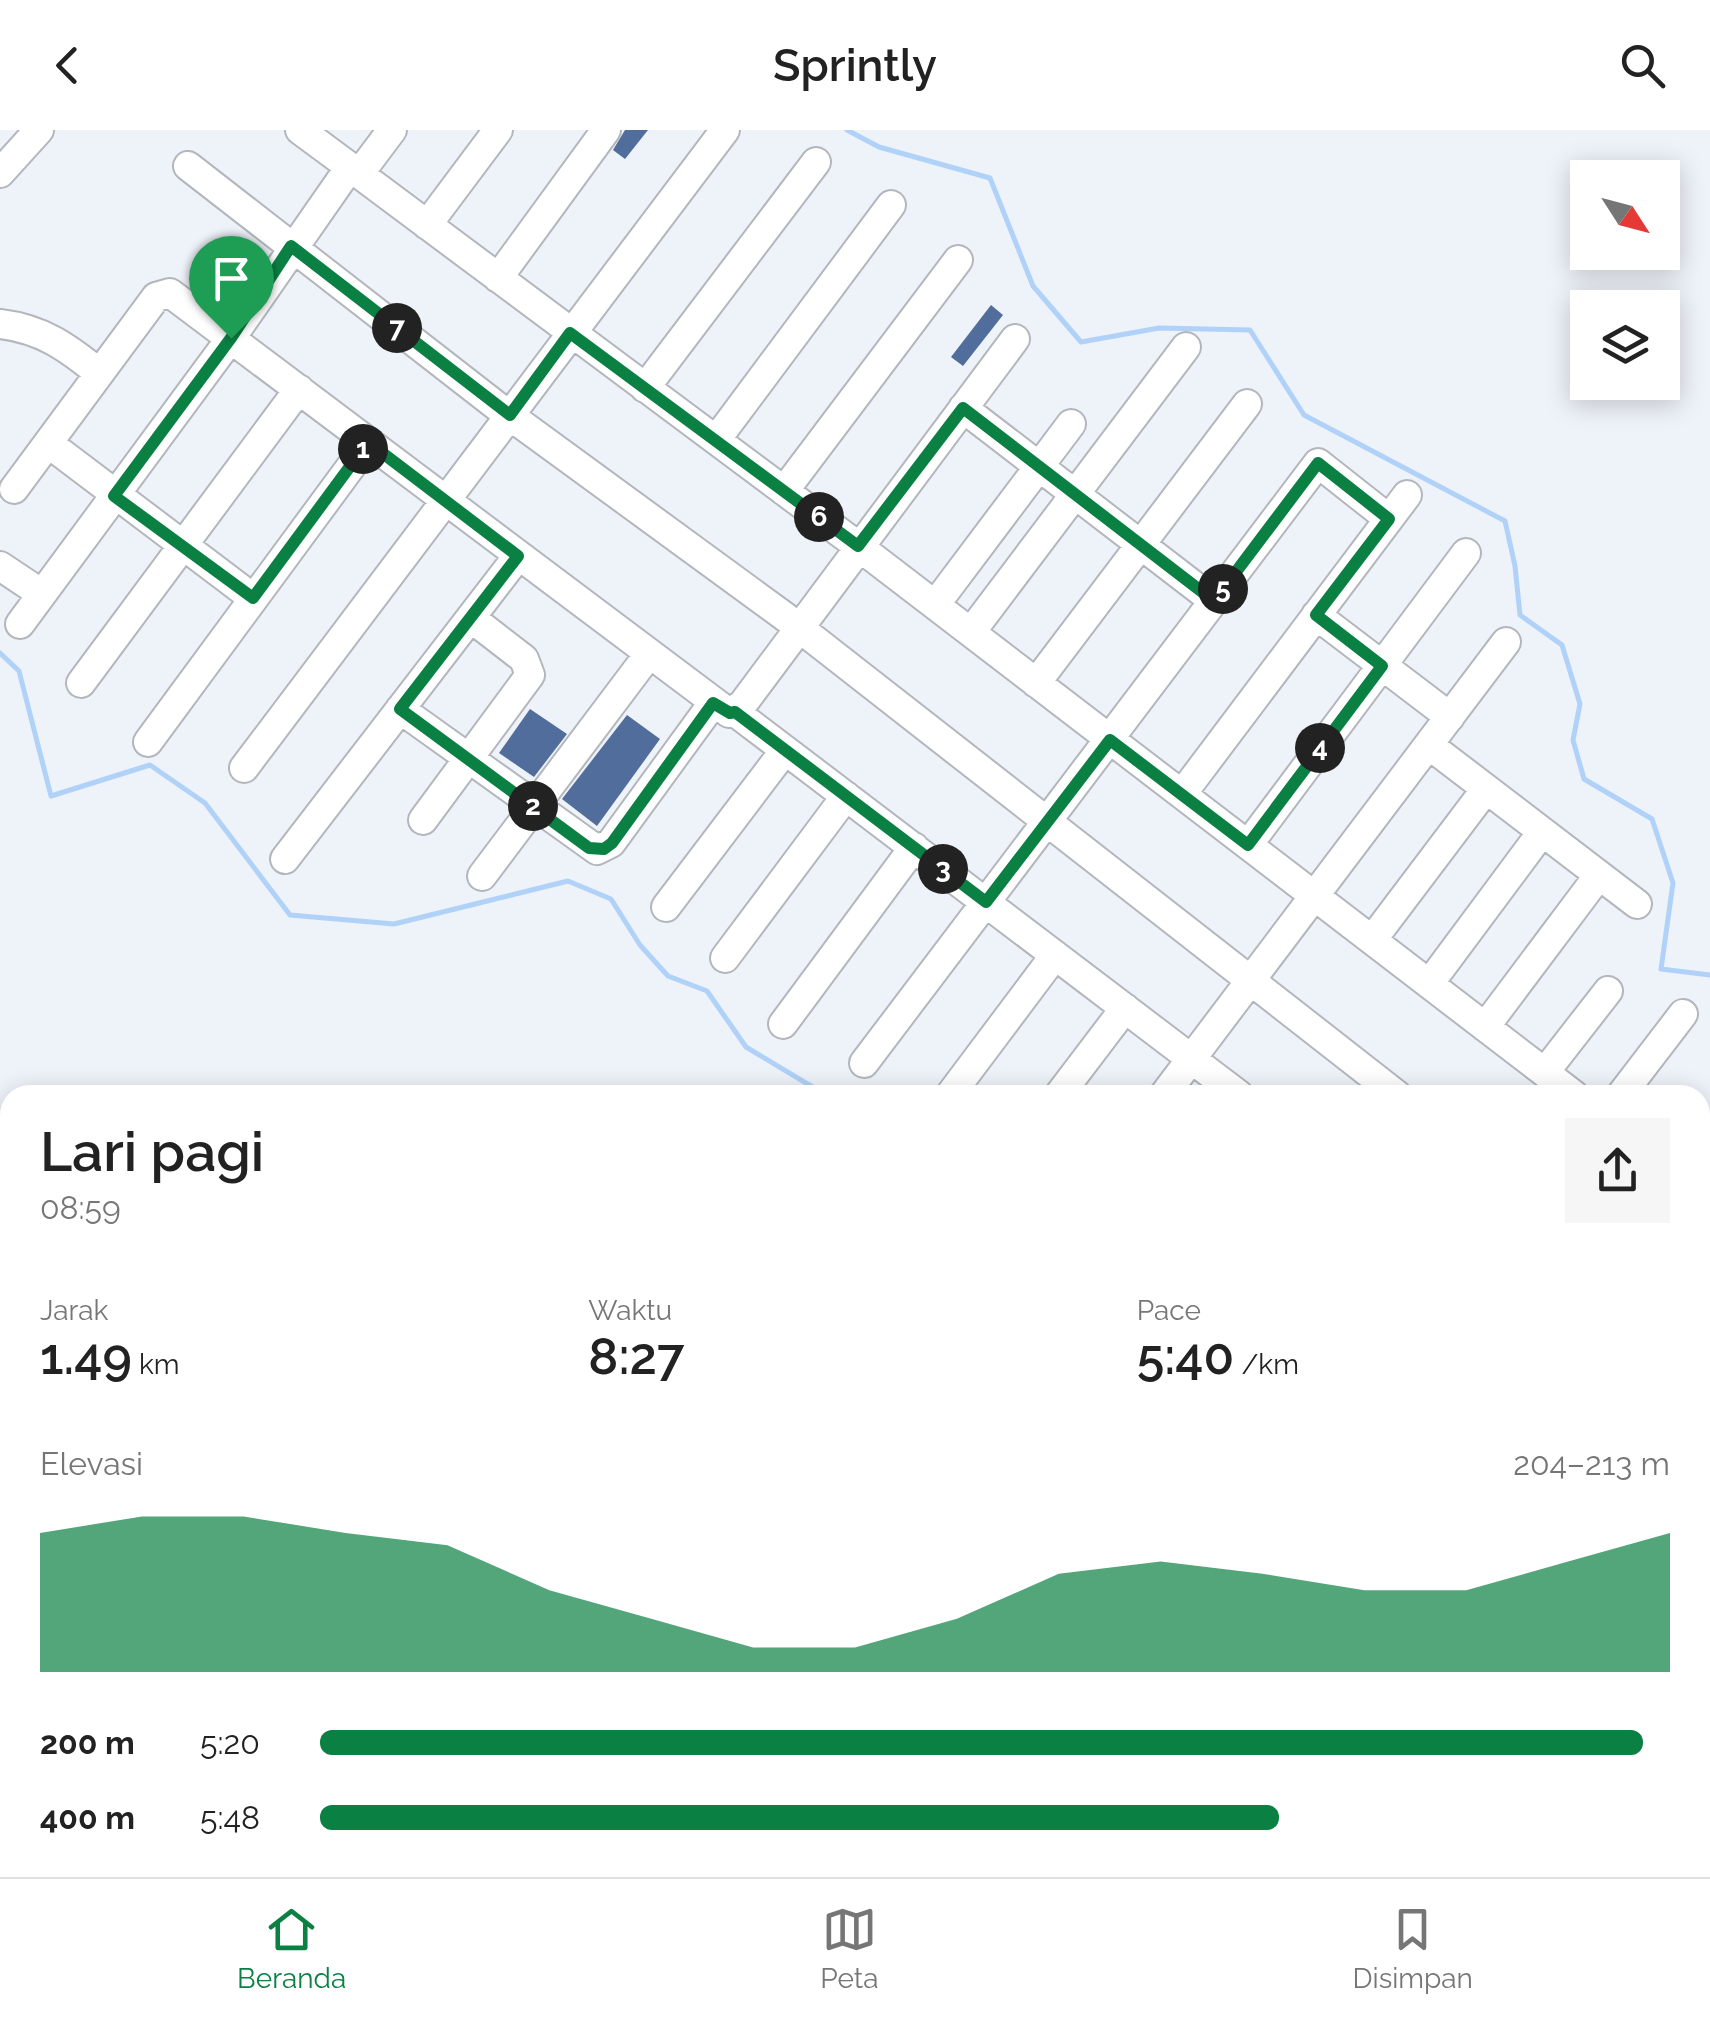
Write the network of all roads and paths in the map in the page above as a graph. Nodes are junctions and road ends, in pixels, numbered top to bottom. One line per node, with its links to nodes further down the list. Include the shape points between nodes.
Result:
1 (39, 130): 10 (street)
2 (300, 130): 9 (street)
3 (392, 130): 9 (street)
4 (498, 130): 12 (street)
5 (606, 130): 15 (street)
6 (725, 130): 17 (street)
7 (816, 162): 22 (street)
8 (188, 166): 13 (street)
9 (354, 170): 12 (street); 13 (street)
10 (0, 173)
11 (890, 205): 28 (street)
12 (427, 225): 15 (street)
13 (291, 246): 18 (street); 26 (street)
14 (958, 260): 33 (street)
15 (498, 278): 17 (street)
16 (0, 324): 21 (street, via 56,339)
17 (570, 333): 22 (street); 26 (street)
18 (231, 338): 21 (street, via 177,297 163,294); 23 (street); 36 (street)
19 (1014, 339): 25 (street)
20 (1186, 347): 34 (street)
21 (99, 373): 30 (street)
22 (645, 388): 28 (street)
23 (299, 390): 29 (street); 41 (street)
24 (1247, 404): 39 (street)
25 (963, 408): 31 (street); 40 (street)
26 (510, 415): 37 (street); 52 (street)
27 (1071, 424): 31 (street)
28 (716, 440): 33 (street)
29 (368, 442): 37 (street); 46 (street)
30 (48, 443): 32 (street); 36 (street)
31 (1038, 466): 34 (street); 48 (street)
32 (14, 489)
33 (784, 491): 40 (street)
34 (1076, 494): 39 (street); 53 (street)
35 (1407, 495): 38 (street)
36 (114, 496): 41 (street); 45 (street)
37 (447, 502): 43 (street); 67 (street)
38 (1389, 519): 47 (street, via 1318,463); 49 (street)
39 (1141, 544): 47 (street); 57 (street)
40 (858, 546): 48 (street); 52 (street)
41 (184, 547): 46 (street); 58 (street)
42 (1466, 554): 56 (street)
43 (518, 556): 50 (street); 55 (street)
44 (0, 566): 45 (street)
45 (42, 594): 51 (street)
46 (253, 598): 63 (street)
47 (1214, 601): 62 (street)
48 (935, 605): 53 (street)
49 (1316, 615): 56 (street); 69 (street)
50 (470, 618): 60 (street); 66 (street, via 530,670)
51 (20, 624)
52 (801, 630): 59 (street); 73 (street)
53 (971, 632): 57 (street)
54 (1506, 642): 61 (street)
55 (649, 654): 59 (street); 71 (street)
56 (1382, 666): 61 (street); 75 (street)
57 (1036, 682): 62 (street)
58 (82, 683)
59 (724, 707): 65 (street); 71 (street, via 604,849 589,848)
60 (400, 709): 66 (street); 77 (street)
61 (1450, 717): 64 (street)
62 (1110, 740): 69 (street); 73 (street)
63 (148, 742)
64 (1429, 745): 68 (street); 80 (street)
65 (785, 750): 70 (street); 83 (street)
66 (469, 760): 71 (street); 72 (street)
67 (244, 768)
68 (1486, 789): 74 (street); 84 (street)
69 (1182, 794): 75 (street)
70 (846, 796): 76 (street); 86 (street)
71 (534, 807): 79 (street)
72 (423, 820)
73 (1046, 823): 81 (street); 87 (street)
74 (1542, 832): 78 (street); 88 (street)
75 (1248, 845): 80 (street)
76 (914, 848): 81 (street); 92 (street)
77 (285, 859)
78 (1599, 875): 82 (street); 93 (street)
79 (482, 876)
80 (1315, 896): 84 (street); 87 (street)
81 (986, 902): 85 (street); 95 (street)
82 (1637, 904)
83 (666, 906)
84 (1372, 940): 88 (street)
85 (1055, 955): 90 (street); 97 (street)
86 (724, 958)
87 (1250, 981): 94 (street); 101 (street)
88 (1429, 984): 93 (street)
89 (1608, 991): 96 (street)
90 (1125, 1008): 94 (street); 98 (street)
91 (1682, 1014): 103 (street)
92 (783, 1024)
93 (1486, 1027): 96 (street)
94 (1191, 1059): 99 (street); 100 (street)
95 (864, 1064)
96 (1544, 1072): 102 (street)
97 (958, 1085)
98 (1067, 1085)
99 (1172, 1085)
100 (1226, 1085)
101 (1383, 1085)
102 (1561, 1085)
103 (1628, 1085)

